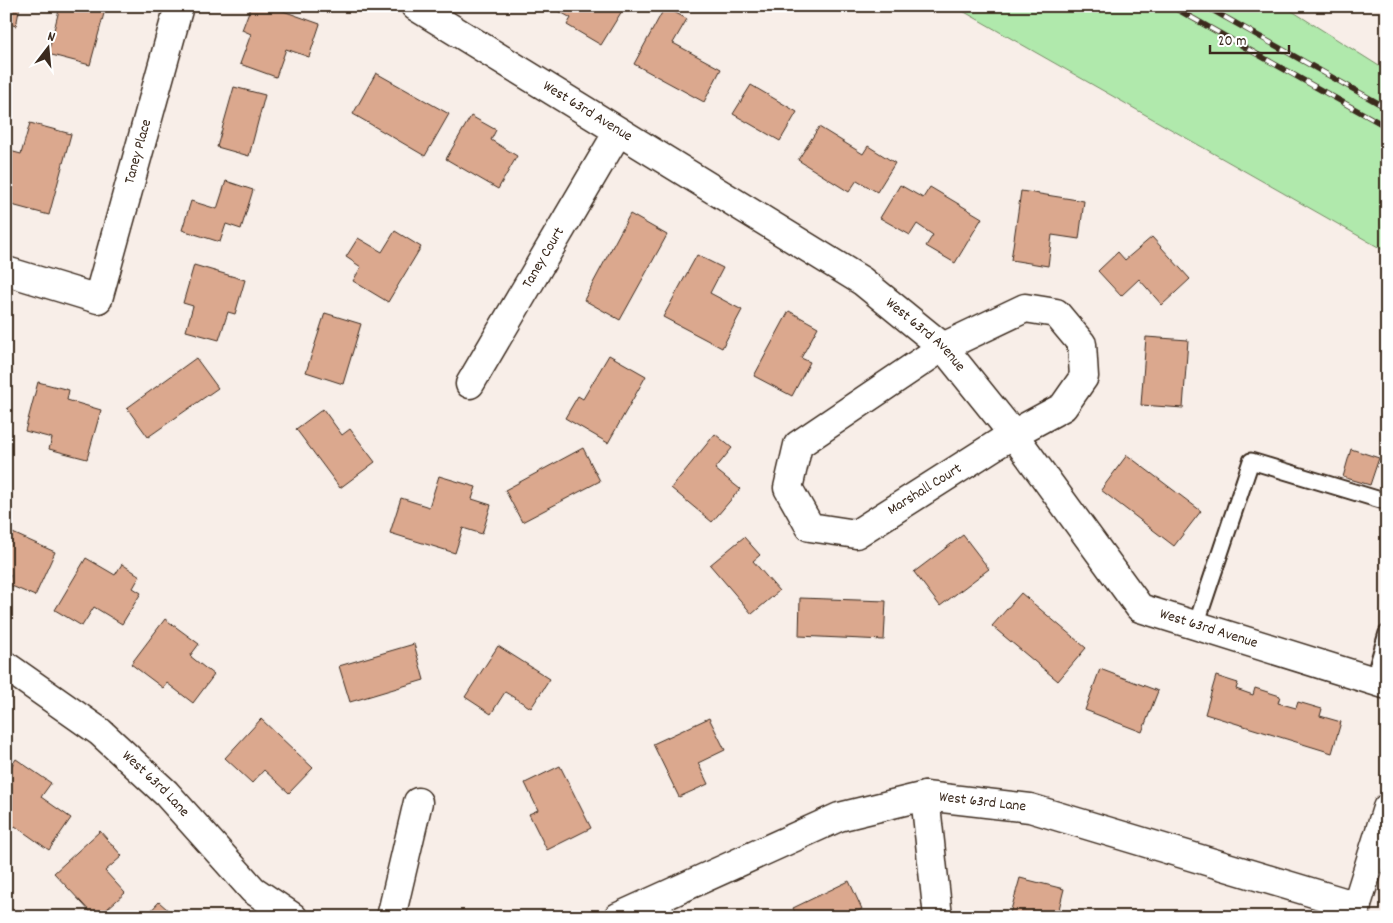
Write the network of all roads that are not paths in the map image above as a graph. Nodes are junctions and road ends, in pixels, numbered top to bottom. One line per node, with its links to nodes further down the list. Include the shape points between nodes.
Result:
1 (179, 6): 4 (street, Taney Place, via 98,299)
2 (415, 6): 3 (street, West 63rd Avenue)
3 (618, 132): 5 (street, West 63rd Avenue, via 862,281); 6 (street, Taney Court)
4 (6, 271)
5 (943, 347): 7 (street, West 63rd Avenue); 7 (street, Marshall Court, via 1025,308 1056,313 1082,344 1084,377 1064,406); 7 (street, Marshall Court, via 798,445 788,488 810,527 856,534)
6 (470, 384)
7 (1013, 434): 9 (street, West 63rd Avenue, via 1140,608)
8 (1387, 502): 9 (lane, via 1251,461)
9 (1196, 625): 12 (street, West 63rd Avenue)
10 (1387, 633): 12 (lane)
11 (6, 666): 17 (street, West 63rd Lane, via 100,732 166,793 253,890)
12 (1380, 683)
13 (925, 796): 16 (street, West 63rd Lane, via 1030,808); 19 (street, West 63rd Lane, via 839,816); 20 (street)
14 (418, 802): 18 (street)
15 (1387, 808): 16 (street)
16 (1355, 912)
17 (293, 917)
18 (391, 917)
19 (618, 917)
20 (938, 917)

